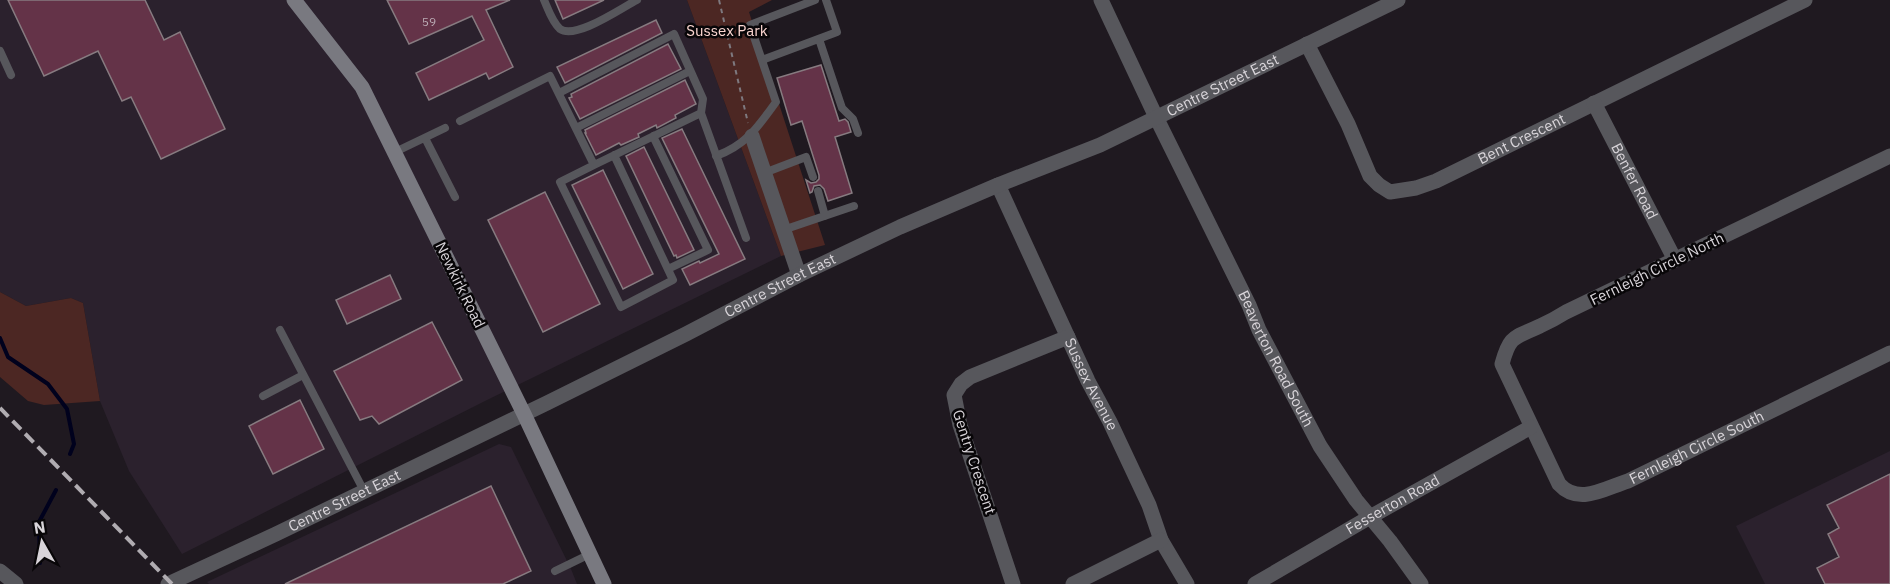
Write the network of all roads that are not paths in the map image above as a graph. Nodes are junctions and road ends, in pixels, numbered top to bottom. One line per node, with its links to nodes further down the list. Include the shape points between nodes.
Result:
1 (294, 0): 26 (street, Newkirk Road, via 362,87)
2 (544, 0): 3 (lane, via 561,30 572,32)
3 (637, 0)
4 (815, 0): 12 (lane, via 750,25)
5 (826, 0): 9 (lane, via 837,32)
6 (1101, 0): 18 (street, Beaverton Road South)
7 (1398, 0): 10 (street, Centre Street East)
8 (1805, 0): 16 (street, Bent Crescent)
9 (819, 39): 12 (lane); 22 (lane, via 842,108)
10 (1307, 45): 16 (street, Bent Crescent, via 1370,176 1390,192 1436,181); 18 (street, Centre Street East)
11 (0, 51): 14 (lane)
12 (762, 60): 24 (lane, via 776,102)
13 (690, 71): 15 (lane, via 674,34); 17 (lane, via 703,99); 21 (lane)
14 (11, 75)
15 (559, 93): 19 (lane, via 550,76); 21 (lane)
16 (1594, 103): 40 (street, Benfer Road)
17 (701, 113): 23 (lane); 28 (lane)
18 (1156, 117): 33 (street, Centre Street East, via 1101,145); 51 (street, Beaverton Road South, via 1284,380 1320,446)
19 (460, 121)
20 (445, 128): 25 (lane)
21 (576, 128): 30 (lane)
22 (858, 133)
23 (653, 136): 27 (lane); 41 (lane, via 708,250)
24 (752, 136): 28 (lane); 31 (street)
25 (425, 138): 26 (lane); 35 (lane)
26 (395, 153): 48 (street, Newkirk Road)
27 (614, 155): 30 (lane); 41 (lane)
28 (716, 156): 39 (lane)
29 (1890, 156): 40 (street, Fernleigh Circle North)
30 (594, 165): 41 (lane, via 560,183 621,307 673,280)
31 (764, 172): 32 (lane, via 806,157); 38 (street)
32 (813, 177)
33 (998, 185): 42 (street, Centre Street East); 44 (street, Sussex Avenue)
34 (818, 191): 37 (lane)
35 (455, 197)
36 (854, 206): 37 (lane)
37 (825, 216): 38 (lane)
38 (783, 230): 42 (street)
39 (746, 237)
40 (1675, 260): 49 (street, Fernleigh Circle North, via 1516,335 1502,364)
41 (668, 269)
42 (799, 275): 48 (street, Centre Street East)
43 (280, 330): 46 (lane)
44 (1068, 337): 52 (street, Sussex Avenue); 59 (street, Gentry Crescent, via 970,377 954,395 960,425)
45 (1890, 352): 49 (street, Fernleigh Circle South, via 1628,481 1593,494 1577,496 1564,490)
46 (303, 375): 47 (lane); 50 (lane)
47 (264, 396)
48 (524, 414): 50 (street, Centre Street East); 53 (street, Newkirk Road)
49 (1531, 427): 51 (street, Fesserton Road)
50 (364, 492): 57 (street, Centre Street East)
51 (1370, 517): 62 (street, Fesserton Road); 63 (street, Beaverton Road South)
52 (1161, 540): 60 (street); 61 (street, Sussex Avenue)
53 (590, 554): 55 (lane); 58 (street, Newkirk Road)
54 (0, 571): 56 (street)
55 (555, 571)
56 (16, 584)
57 (168, 584)
58 (604, 584)
59 (1013, 584)
60 (1073, 584)
61 (1187, 584)
62 (1255, 584)
63 (1421, 584)

